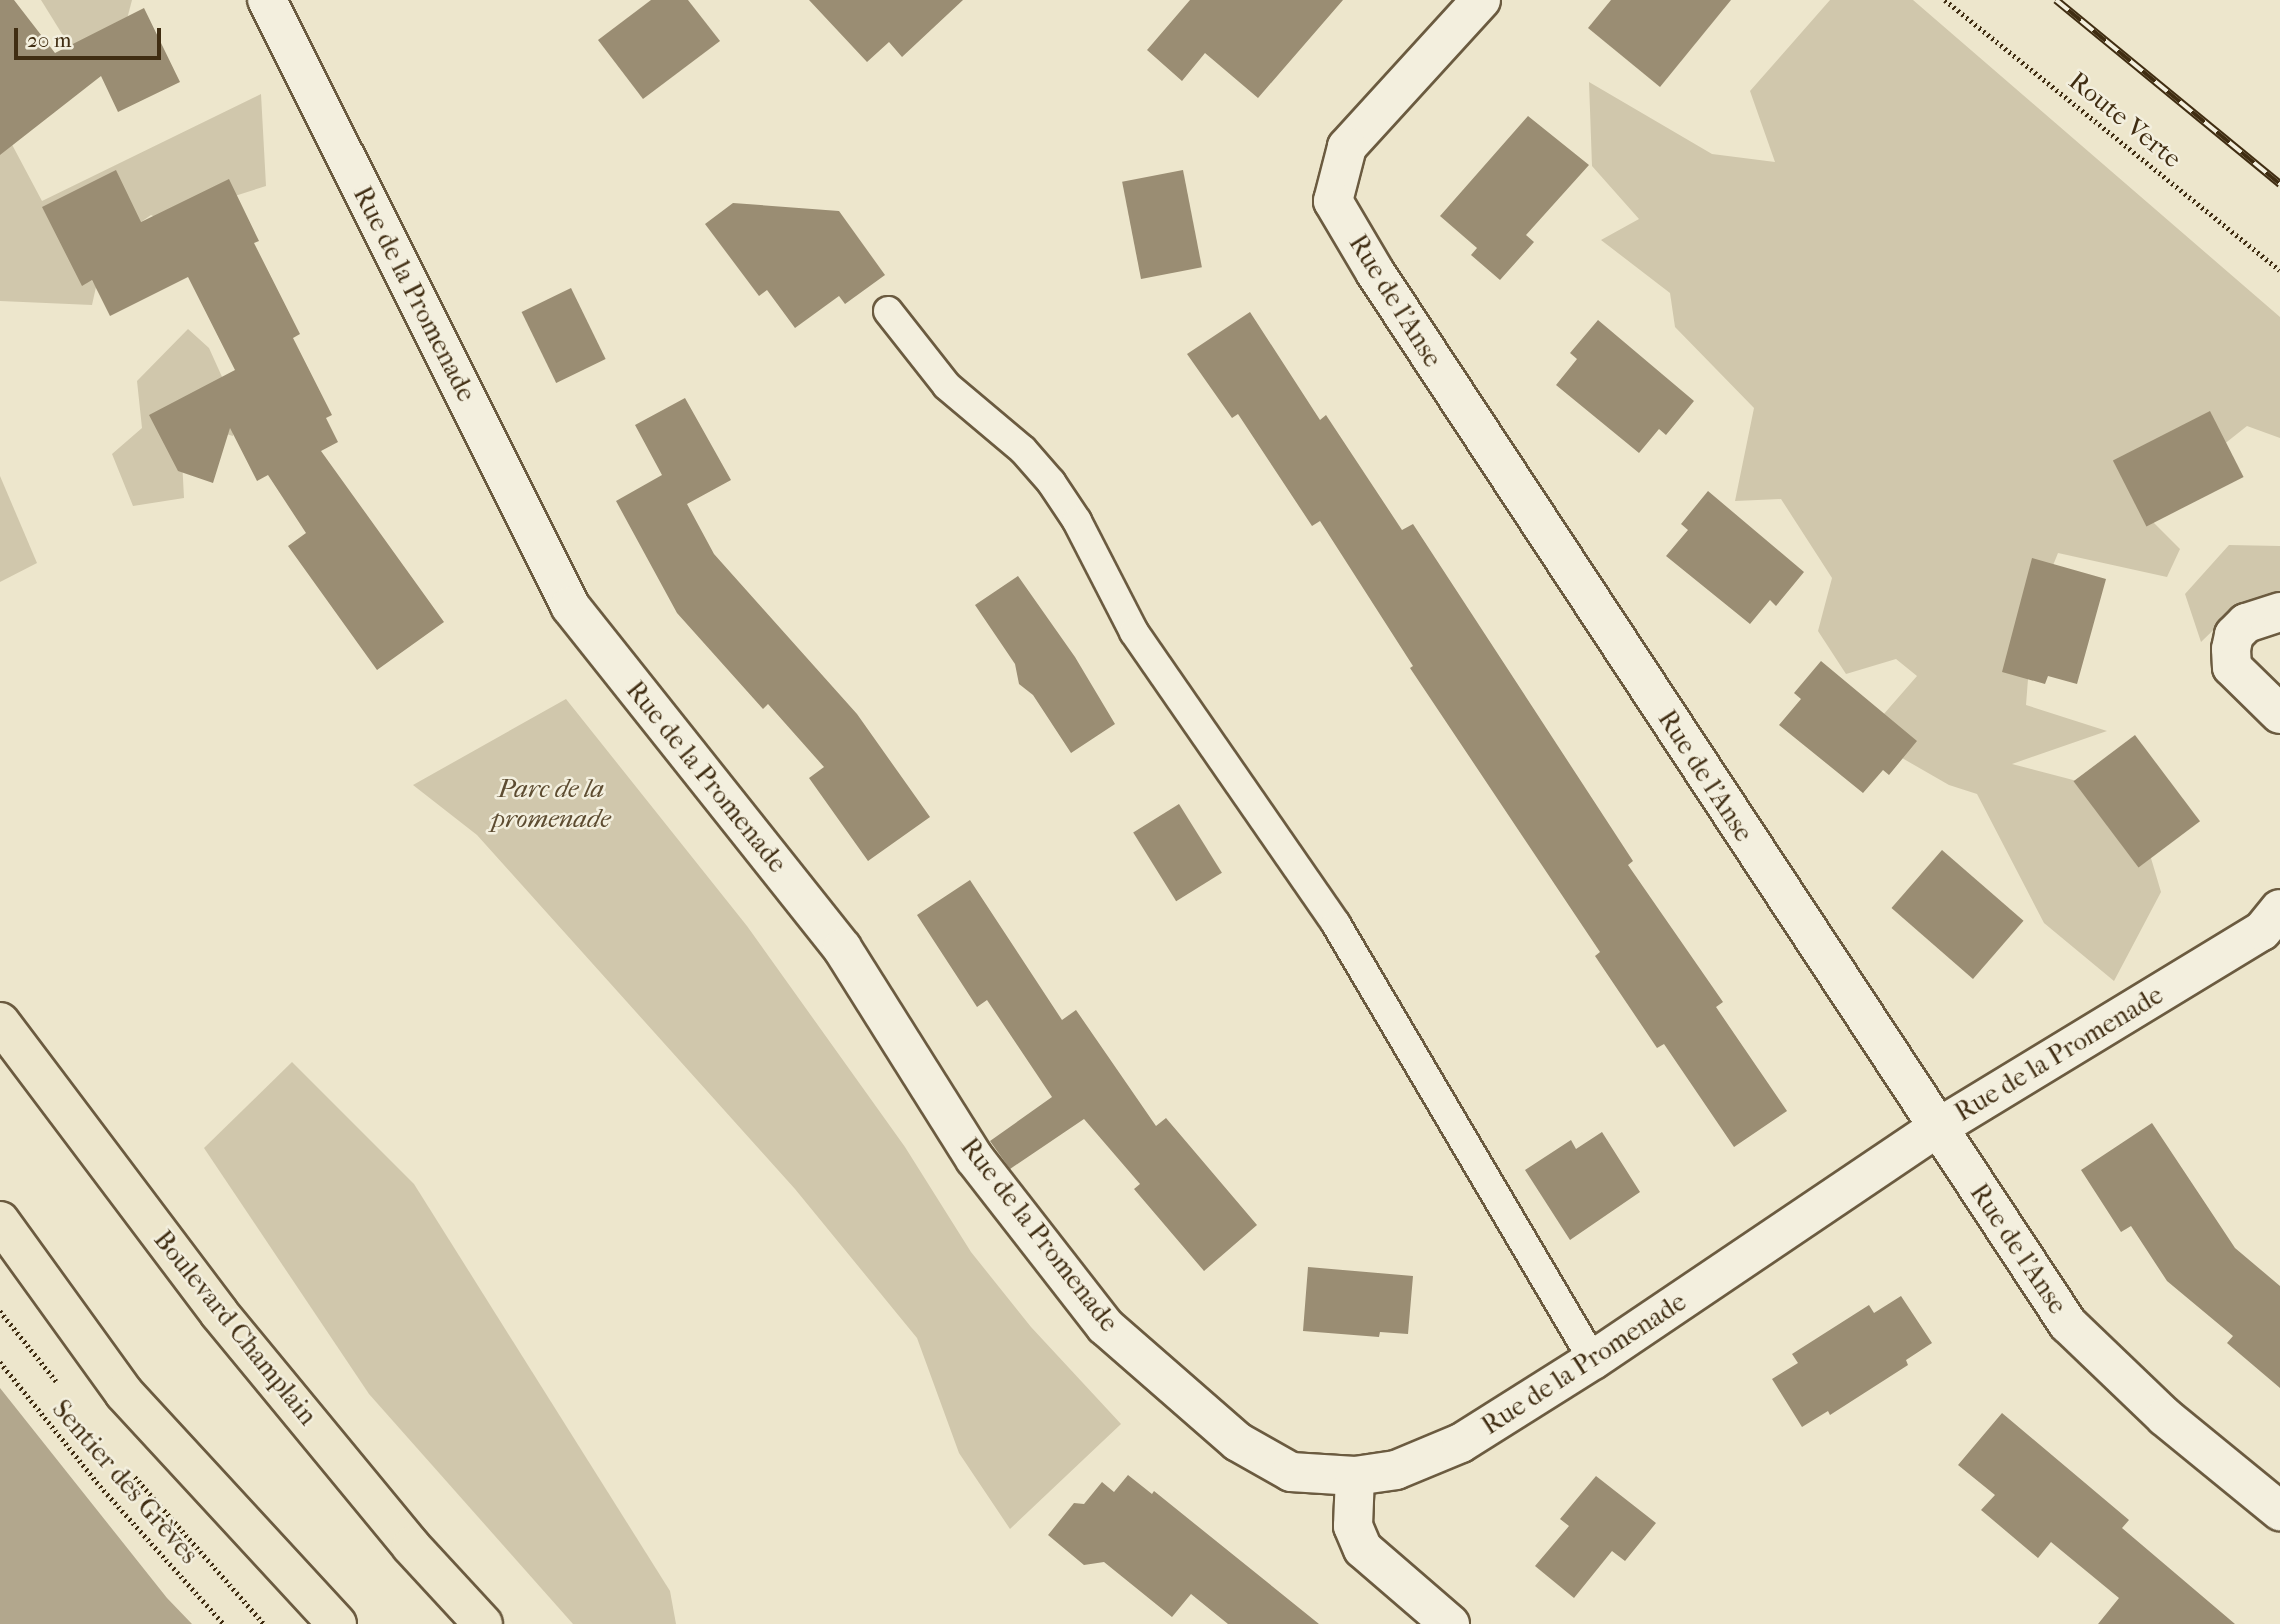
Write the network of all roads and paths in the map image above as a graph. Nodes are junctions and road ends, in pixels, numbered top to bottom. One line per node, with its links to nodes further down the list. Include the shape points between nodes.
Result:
1 (267, 0): 14 (street, Rue de la Promenade, via 570,606 842,948 975,1159 1105,1326 1238,1442 1291,1472)
2 (1481, 0): 10 (street, Rue de l'Anse, via 1347,147 1333,201)
3 (1945, 0): 4 (path, Route Verte)
4 (2280, 270)
5 (888, 311): 12 (lane, via 947,387 1023,450 1058,492 1134,632 1336,924)
6 (2280, 612): 7 (street, via 2246,623 2234,635 2231,649 2231,667)
7 (2280, 714)
8 (2280, 909): 10 (street, Rue de la Promenade, via 2262,931)
9 (0, 1022): 18 (main road, Boulevard Champlain, via 219,1313 411,1546)
10 (1936, 1129): 12 (street, Rue de la Promenade); 15 (street, Rue de l'Anse, via 2068,1324 2165,1417)
11 (0, 1221): 17 (main road, via 124,1393)
12 (1593, 1360): 14 (street, Rue de la Promenade, via 1461,1443 1396,1470)
13 (0, 1362): 16 (path, Sentier des Grèves, via 100,1486)
14 (1355, 1476): 19 (street, via 1353,1526 1363,1549)
15 (2280, 1511)
16 (224, 1624)
17 (337, 1624)
18 (483, 1624)
19 (1450, 1624)

